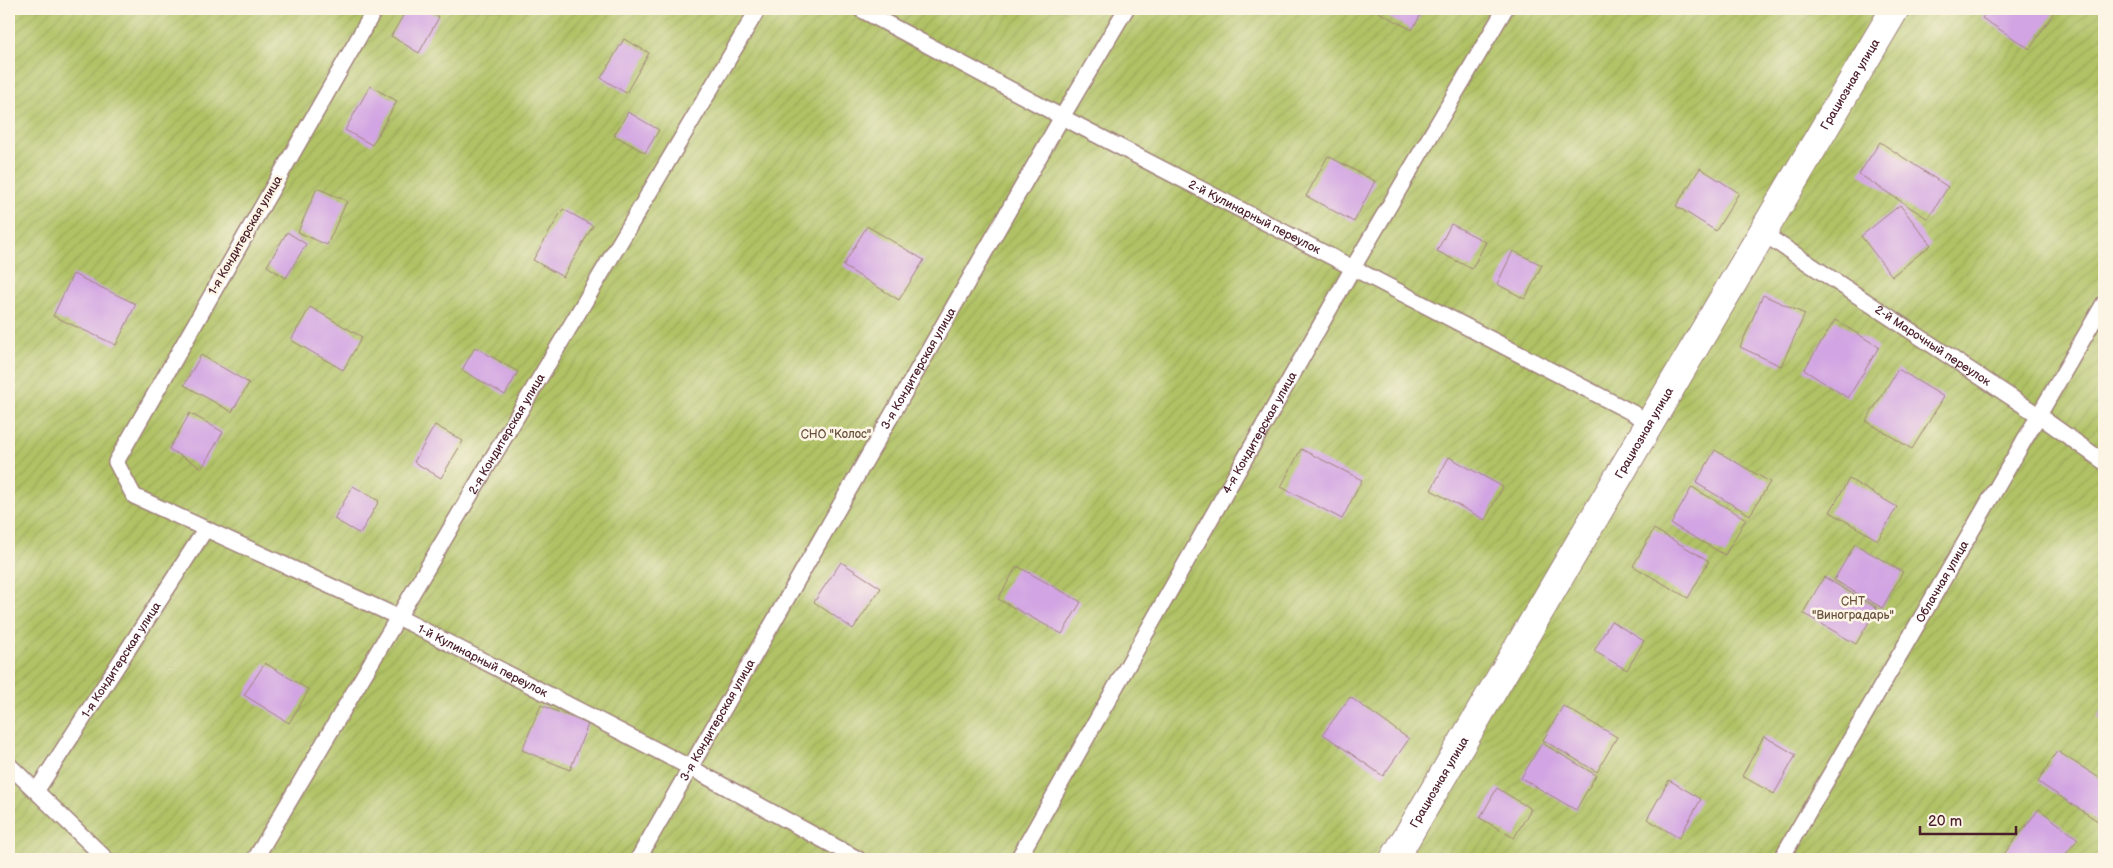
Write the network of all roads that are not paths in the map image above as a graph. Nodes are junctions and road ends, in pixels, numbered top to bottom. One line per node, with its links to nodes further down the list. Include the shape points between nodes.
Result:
1 (375, 9): 13 (lane, 1-я Кондитерская улица)
2 (758, 9): 16 (lane, 2-я Кондитерская улица)
3 (860, 9): 7 (lane, 2-й Кулинарный переулок)
4 (1126, 9): 7 (lane, 3-я Кондитерская улица)
5 (1505, 9): 9 (lane, 4-я Кондитерская улица)
6 (1895, 9): 8 (street, Грациозная улица)
7 (1062, 116): 9 (lane, 2-й Кулинарный переулок); 18 (lane, 3-я Кондитерская улица)
8 (1761, 232): 11 (lane, 2-й Марочный переулок); 12 (street, Грациозная улица)
9 (1354, 266): 12 (lane, 2-й Кулинарный переулок); 24 (lane, 4-я Кондитерская улица)
10 (2104, 303): 11 (lane, Облачная улица)
11 (2038, 415): 14 (lane, 2-й Марочный переулок); 26 (lane, Облачная улица)
12 (1652, 423): 25 (street, Грациозная улица)
13 (116, 462): 15 (lane, 1-й Кулинарный переулок, via 134,496)
14 (2104, 462)
15 (205, 530): 16 (lane, 1-й Кулинарный переулок); 19 (lane, 1-я Кондитерская улица)
16 (398, 617): 18 (lane, 1-й Кулинарный переулок); 21 (lane, 2-я Кондитерская улица)
17 (9, 765): 19 (lane)
18 (691, 768): 22 (lane, 3-я Кондитерская улица); 23 (lane, 1-й Кулинарный переулок)
19 (37, 790): 20 (lane)
20 (106, 859)
21 (255, 859)
22 (638, 859)
23 (858, 859)
24 (1018, 859)
25 (1394, 859)
26 (1781, 859)

